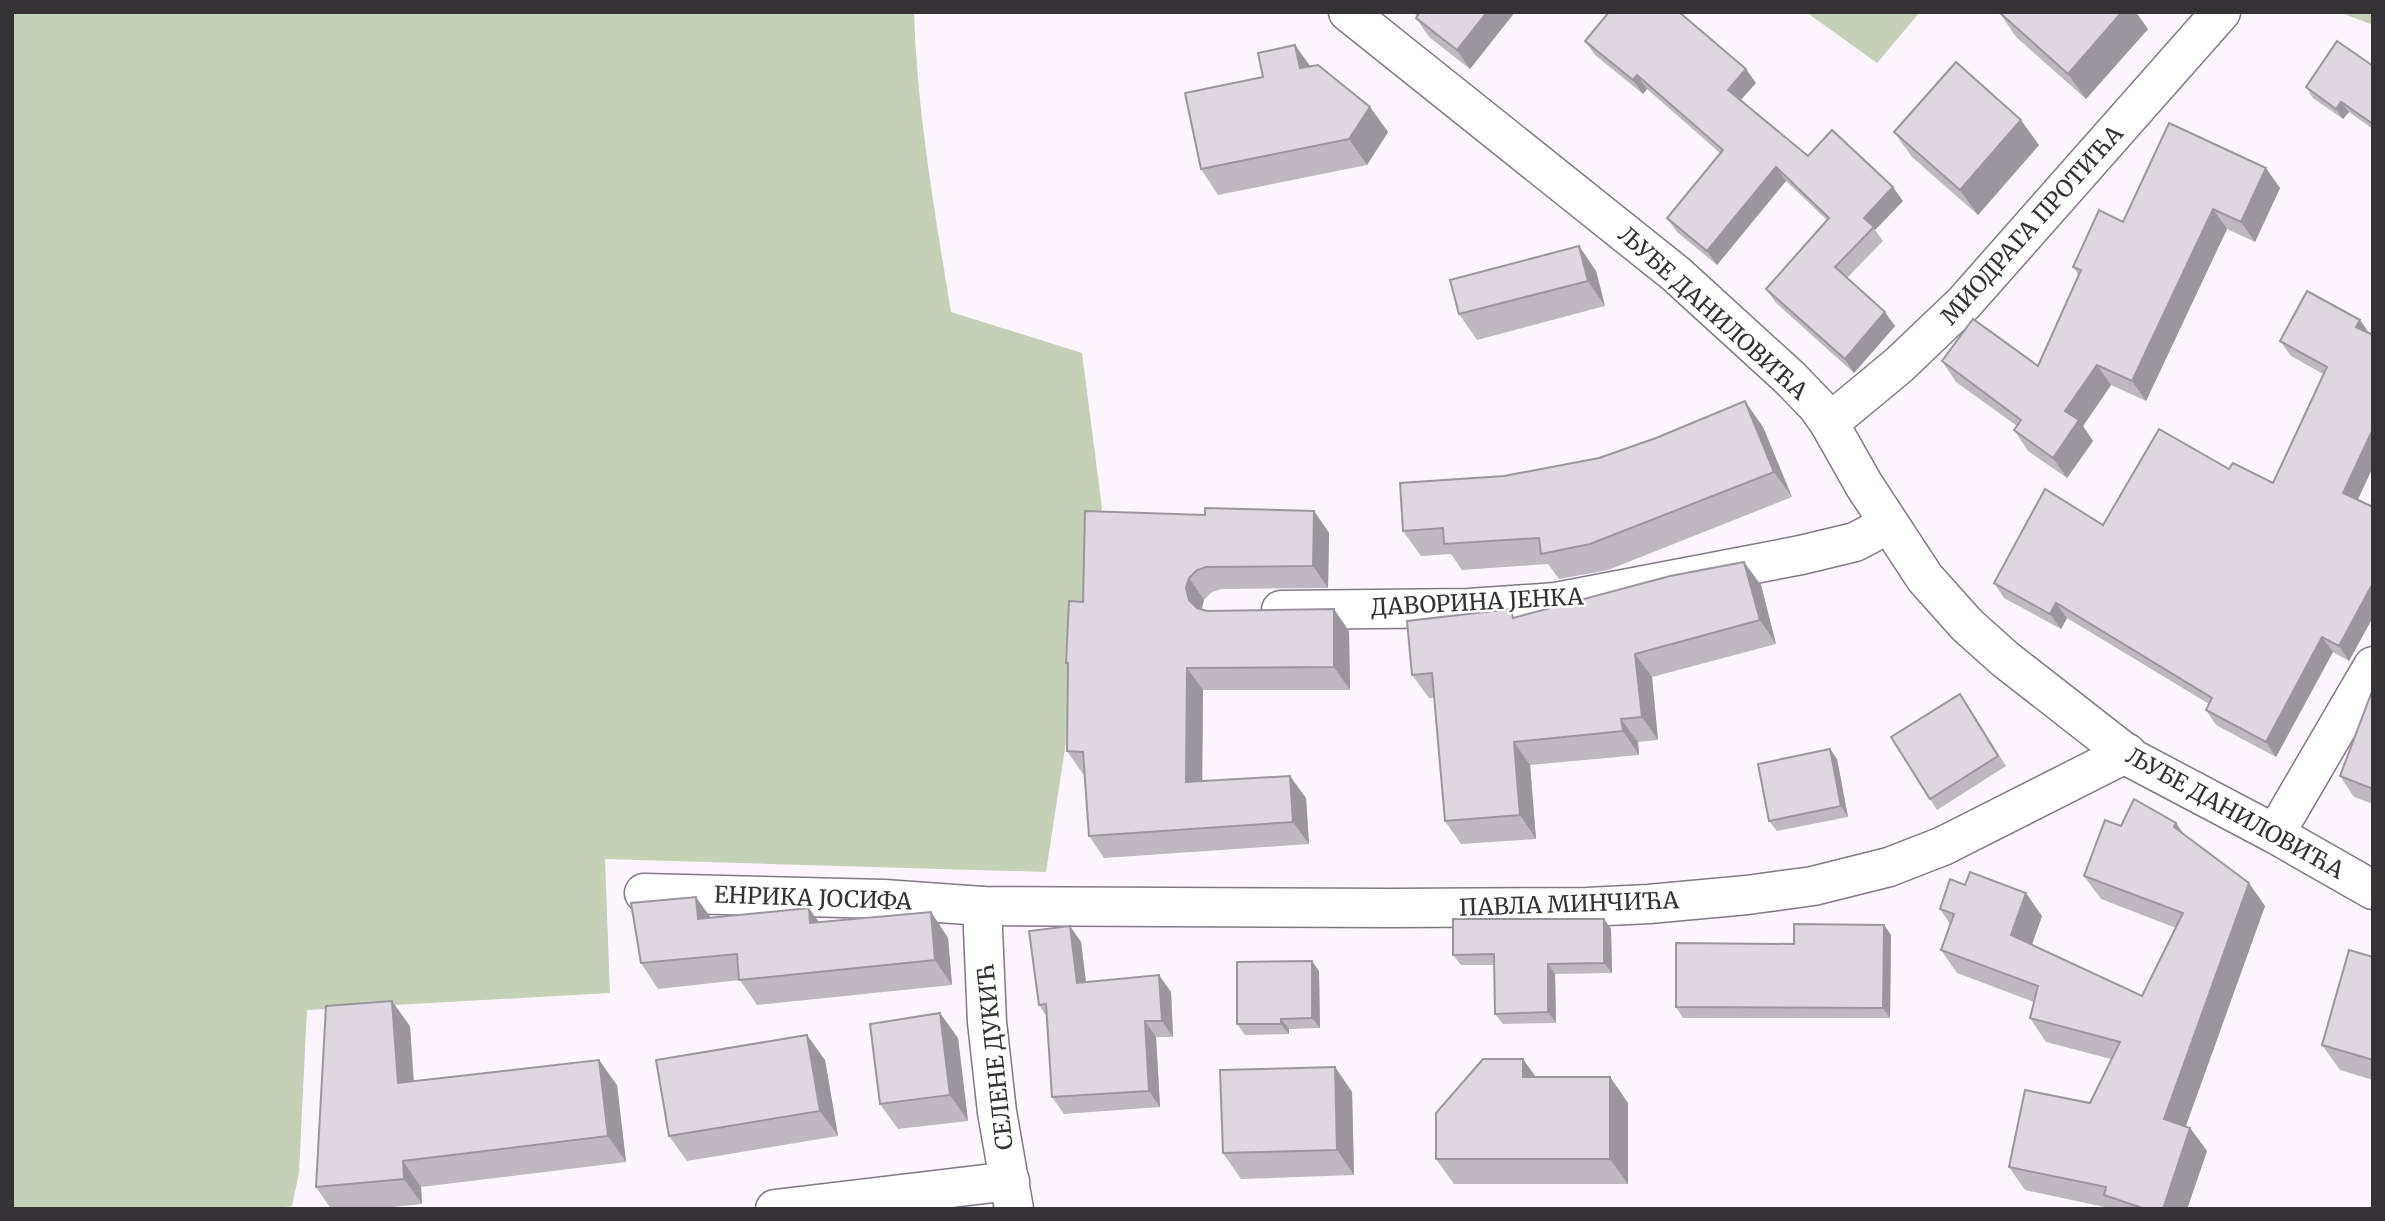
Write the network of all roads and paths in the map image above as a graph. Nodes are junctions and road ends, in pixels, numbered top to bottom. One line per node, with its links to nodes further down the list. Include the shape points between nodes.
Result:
1 (1348, 12): 3 (street, ЉУБЕ ДАНИЛОВИЋА, via 1676,274 1790,378)
2 (2221, 12): 3 (street, МИОДРАГА ПРОТИЋА, via 1964,303)
3 (1829, 423): 4 (street, ЉУБЕ ДАНИЛОВИЋА)
4 (1889, 524): 5 (street, ДАВОРИНА ЈЕНКА, via 1855,541 1801,555 1556,602); 7 (street, ЉУБЕ ДАНИЛОВИЋА, via 1925,578 1967,625)
5 (1250, 611)
6 (2373, 666): 8 (street)
7 (2127, 753): 8 (street, ЉУБЕ ДАНИЛОВИЋА); 11 (street, ПАВЛА МИНЧИЋА, via 1943,846 1889,867 1813,886 1747,895 1650,904 1482,908)
8 (2275, 834): 9 (street, ЉУБЕ ДАНИЛОВИЋА)
9 (2373, 890)
10 (644, 893): 11 (street, ЕНРИКА ЈОСИФА)
11 (982, 905): 12 (street, СЕЛЕНЕ ДУКИЋ, via 987,1021)
12 (1012, 1195): 13 (street)
13 (775, 1209)

